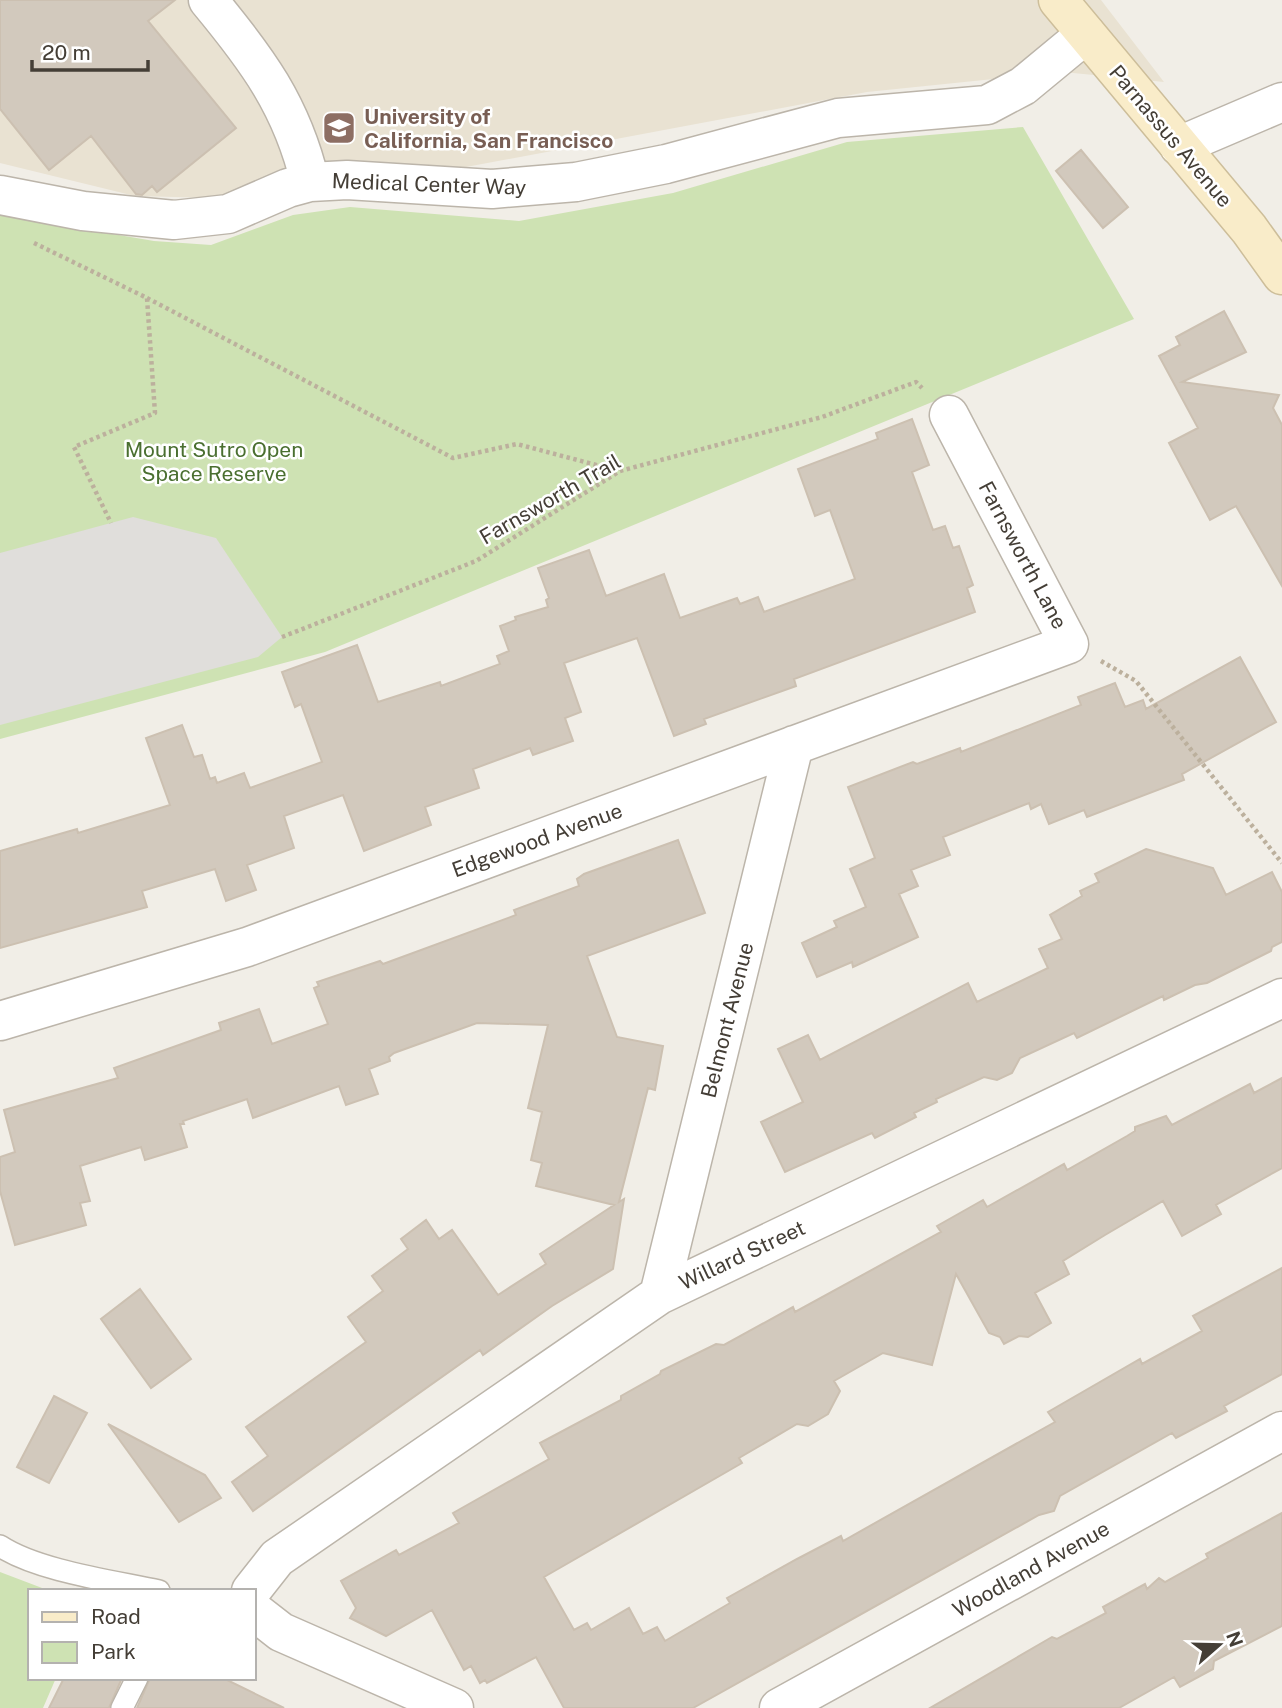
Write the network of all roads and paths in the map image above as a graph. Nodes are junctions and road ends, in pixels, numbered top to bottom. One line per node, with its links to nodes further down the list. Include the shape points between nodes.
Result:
1 (208, 0): 6 (street, via 271,82 302,146)
2 (1058, 0): 3 (street, Parnassus Avenue)
3 (1087, 34): 5 (street, Parnassus Avenue); 6 (street, Medical Center Way, via 1023,86 987,105 838,118 666,164 532,188)
4 (1282, 102): 5 (street)
5 (1179, 146): 8 (street, Parnassus Avenue)
6 (310, 181): 7 (street, Medical Center Way, via 252,206 204,218 140,218)
7 (10, 196): 9 (path, via 30,241)
8 (1282, 275)
9 (147, 298): 11 (path, via 453,458 517,444); 12 (path, via 155,413 74,447)
10 (949, 415): 11 (path, Farnsworth Trail, via 916,382 822,417); 14 (street, Farnsworth Lane)
11 (620, 471): 13 (path, Farnsworth Trail, via 476,561)
12 (111, 523)
13 (282, 636)
14 (1069, 643): 15 (street, Edgewood Avenue); 16 (path, Farnsworth Lane, via 1136,681)
15 (794, 745): 18 (street, Edgewood Avenue, via 247,947); 19 (street, Belmont Avenue)
16 (1282, 863)
17 (1282, 998): 19 (street, Willard Street)
18 (0, 1021)
19 (659, 1295): 23 (street, Willard Street, via 277,1558)
20 (1282, 1431): 28 (street, Woodland Avenue)
21 (0, 1546): 22 (lane, via 14,1556)
22 (150, 1589)
23 (253, 1589)
24 (256, 1613): 27 (street, via 281,1633)
25 (136, 1680): 26 (lane)
26 (122, 1708)
27 (454, 1708)
28 (779, 1708)

